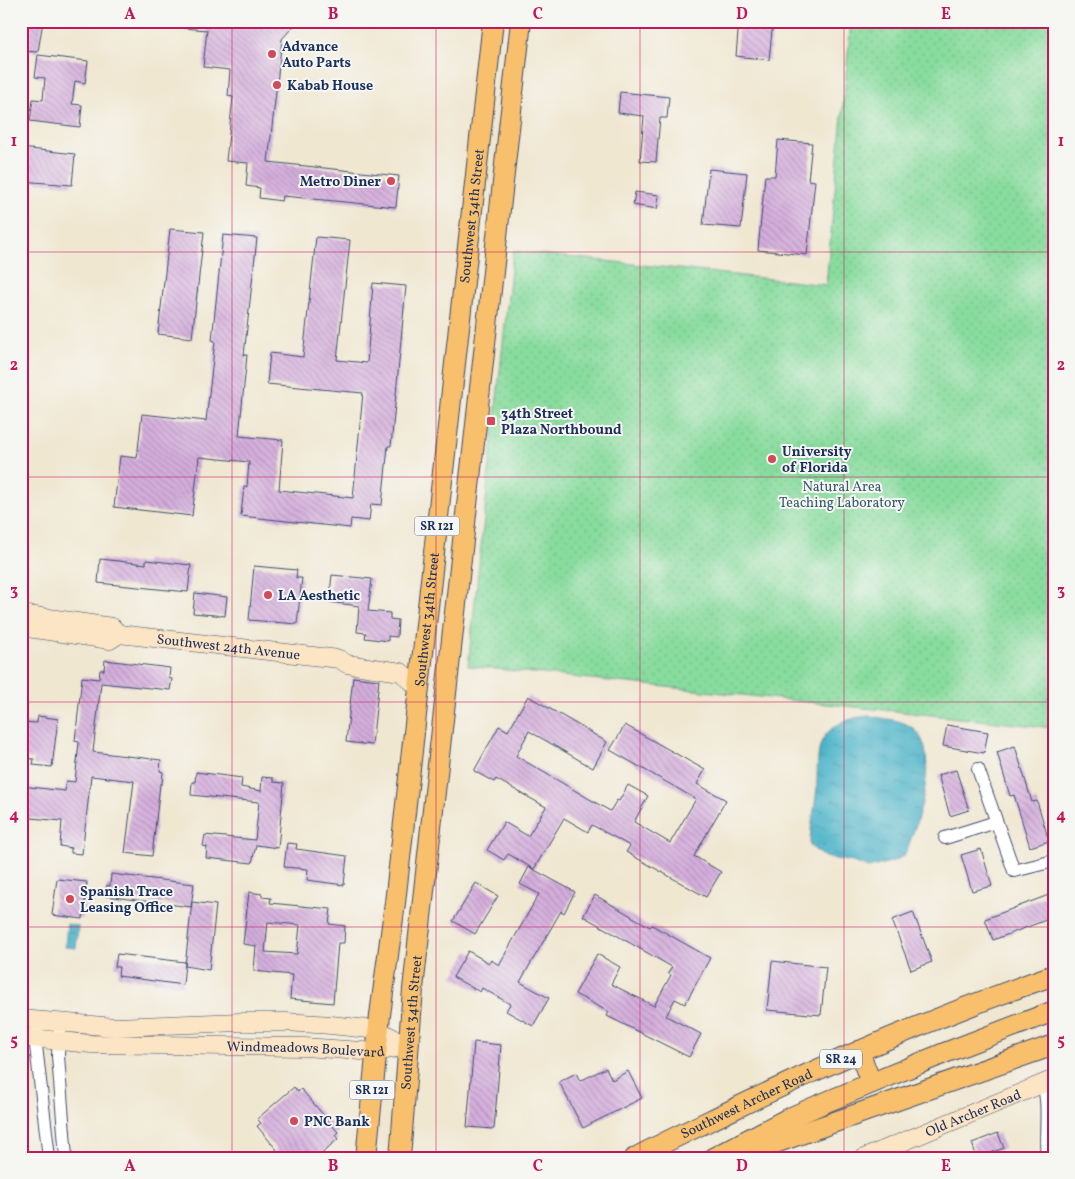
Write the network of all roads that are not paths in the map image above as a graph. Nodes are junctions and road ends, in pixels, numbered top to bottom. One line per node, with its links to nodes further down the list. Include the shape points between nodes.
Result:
1 (493, 21): 3 (main road, Southwest 34th Street / SR 121)
2 (521, 21): 4 (main road, Southwest 34th Street / SR 121)
3 (485, 88): 4 (main road, via 498,102 494,154 495,170); 5 (main road, Southwest 34th Street / SR 121)
4 (502, 187): 11 (main road, Southwest 34th Street / SR 121)
5 (437, 524): 10 (main road, Southwest 34th Street / SR 121); 11 (main road, via 447,545 438,639 439,655)
6 (21, 614): 8 (street, Southwest 24th Avenue, via 112,627)
7 (21, 627): 8 (street, Southwest 24th Avenue, via 110,640)
8 (119, 634): 9 (street, Southwest 24th Avenue)
9 (339, 659): 10 (street, Southwest 24th Avenue, via 348,654); 12 (street, Southwest 24th Avenue, via 347,664 401,672)
10 (422, 662): 12 (main road, Southwest 34th Street / SR 121); 14 (main road, via 433,683 426,767)
11 (448, 675): 14 (main road, Southwest 34th Street / SR 121)
12 (419, 688): 18 (main road, Southwest 34th Street / SR 121)
13 (978, 768): 15 (street)
14 (434, 803): 19 (main road, Southwest 34th Street / SR 121)
15 (996, 822): 16 (street); 17 (street, via 1014,871)
16 (945, 838)
17 (1054, 861)
18 (395, 903): 19 (main road, via 408,918); 25 (main road, Southwest 34th Street / SR 121)
19 (417, 955): 30 (main road, Southwest 34th Street / SR 121)
20 (1054, 975): 31 (main road, Southwest Archer Road / SR 24)
21 (1054, 1011): 34 (main road, SR 24)
22 (30, 1020): 23 (street, Windmeadows Boulevard); 26 (street)
23 (60, 1023): 24 (street, Windmeadows Boulevard); 27 (street)
24 (181, 1025): 25 (street, Windmeadows Boulevard, via 286,1022); 28 (street)
25 (378, 1030): 30 (street, Windmeadows Boulevard); 32 (main road, Southwest 34th Street / SR 121)
26 (29, 1038): 27 (street, Windmeadows Boulevard); 37 (street)
27 (59, 1041): 28 (street, Windmeadows Boulevard); 38 (street)
28 (180, 1045): 32 (street, Windmeadows Boulevard)
29 (1054, 1045): 42 (main road, via 772,1144)
30 (408, 1046): 32 (street, Windmeadows Boulevard); 40 (main road, Southwest 34th Street / SR 121)
31 (859, 1051): 34 (main road); 35 (main road, Southwest Archer Road / SR 24)
32 (376, 1052): 39 (main road, Southwest 34th Street / SR 121)
33 (1048, 1082): 36 (street, Old Archer Road); 44 (street)
34 (871, 1083): 42 (main road, SR 24, via 787,1119)
35 (695, 1128): 41 (main road, Southwest Archer Road / SR 24); 42 (main road)
36 (895, 1152): 43 (street, Old Archer Road)
37 (49, 1158)
38 (66, 1158)
39 (366, 1158)
40 (400, 1158)
41 (635, 1158)
42 (712, 1158)
43 (864, 1158)
44 (1047, 1158)

